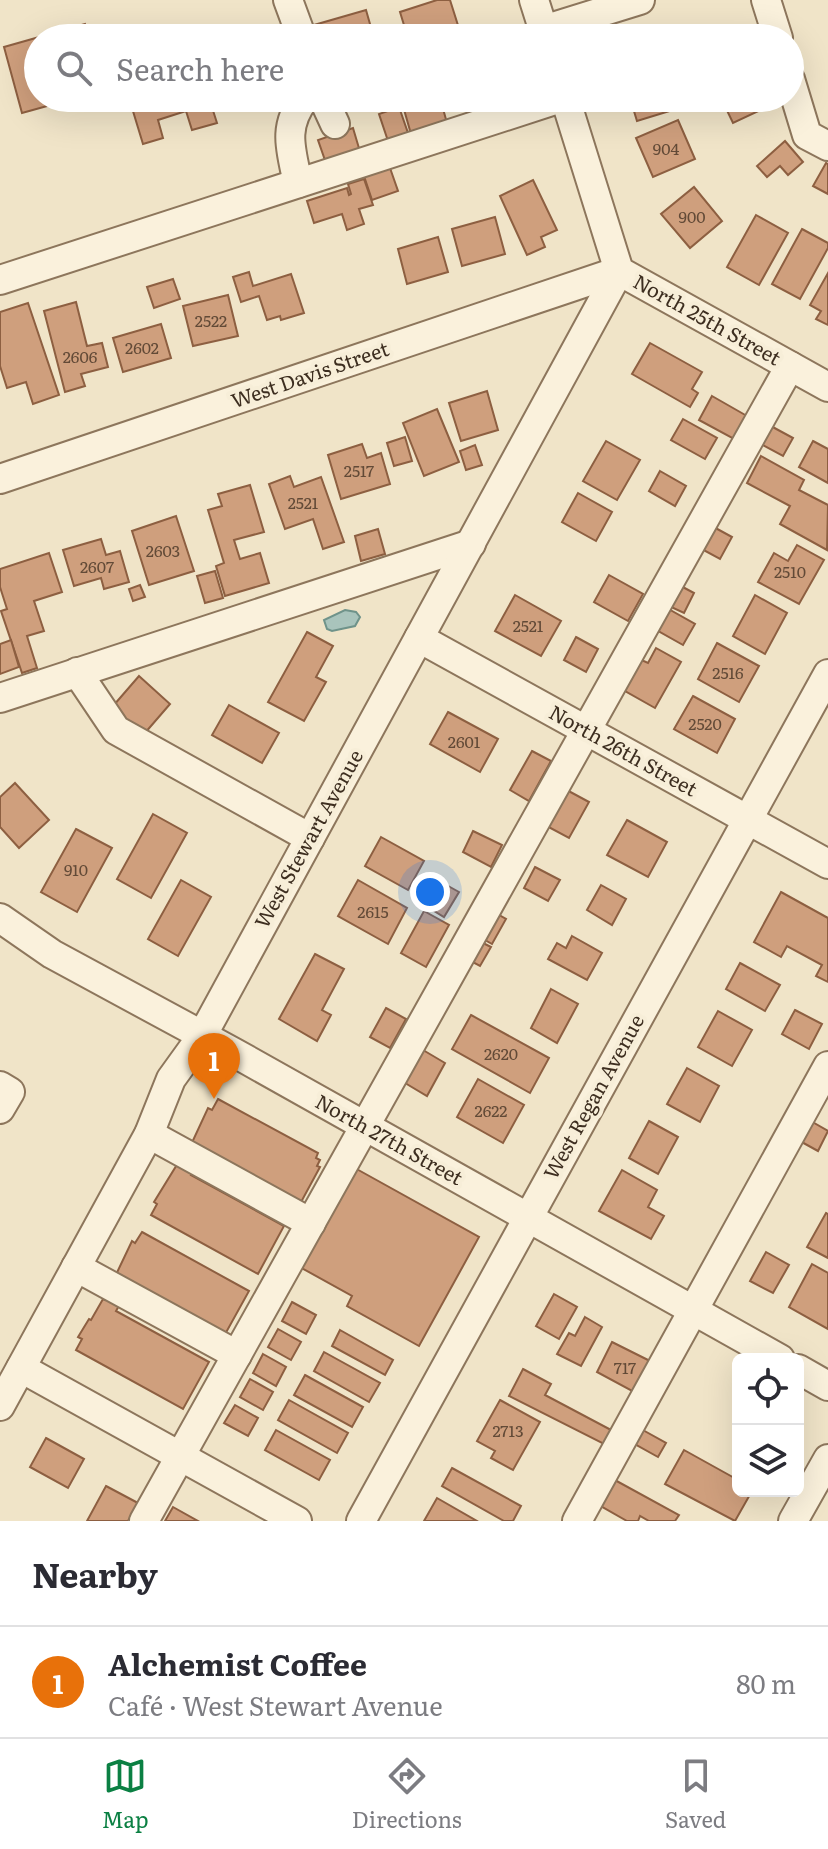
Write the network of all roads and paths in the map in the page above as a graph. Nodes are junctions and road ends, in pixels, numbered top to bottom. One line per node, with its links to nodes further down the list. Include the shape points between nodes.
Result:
1 (288, 0): 5 (street)
2 (534, 0): 6 (street)
3 (640, 0): 7 (street)
4 (766, 0): 8 (street)
5 (297, 24)
6 (542, 24)
7 (573, 24)
8 (774, 24)
9 (296, 112): 16 (street, via 288,138)
10 (329, 112): 14 (street)
11 (519, 112): 16 (street)
12 (568, 112): 17 (street, North 25th Street)
13 (800, 112): 15 (street, via 807,135)
14 (335, 124)
15 (828, 146)
16 (298, 183): 18 (street)
17 (619, 271): 19 (street, North 25th Street); 21 (street, West Davis Street); 22 (street, West Stewart Avenue)
18 (0, 280)
19 (790, 366): 20 (street, North 25th Street); 27 (street)
20 (828, 387)
21 (0, 479)
22 (471, 544): 23 (street, West Stewart Avenue); 24 (street)
23 (419, 638): 27 (street, North 26th Street); 29 (street, West Stewart Avenue)
24 (77, 672): 26 (street); 29 (street, via 116,730)
25 (828, 674): 28 (street, West Regan Avenue)
26 (0, 698)
27 (586, 731): 28 (street, North 26th Street); 36 (street)
28 (748, 820): 30 (street, North 26th Street); 38 (street, West Regan Avenue)
29 (310, 838): 32 (street, West Stewart Avenue)
30 (828, 864)
31 (0, 918): 32 (street, North 27th Street, via 52,954)
32 (202, 1036): 36 (street, North 27th Street); 37 (street, West Stewart Avenue, via 171,1079)
33 (828, 1066): 41 (street)
34 (0, 1086): 35 (street, via 10,1092)
35 (0, 1109)
36 (365, 1127): 38 (street, North 27th Street); 39 (street)
37 (149, 1134): 39 (street); 40 (street, West Stewart Avenue)
38 (528, 1218): 41 (street, North 27th Street); 52 (street, West Regan Avenue)
39 (311, 1223): 43 (street)
40 (76, 1267): 43 (street); 44 (street, West Stewart Avenue)
41 (693, 1310): 42 (street, North 27th Street); 53 (street)
42 (769, 1353)
43 (237, 1355): 48 (street)
44 (21, 1368): 47 (street, West Stewart Avenue); 48 (street)
45 (804, 1372): 46 (street)
46 (828, 1386)
47 (0, 1406)
48 (180, 1456): 50 (street); 51 (street)
49 (828, 1459): 54 (street)
50 (144, 1521)
51 (297, 1521)
52 (361, 1521)
53 (577, 1521)
54 (793, 1521)

